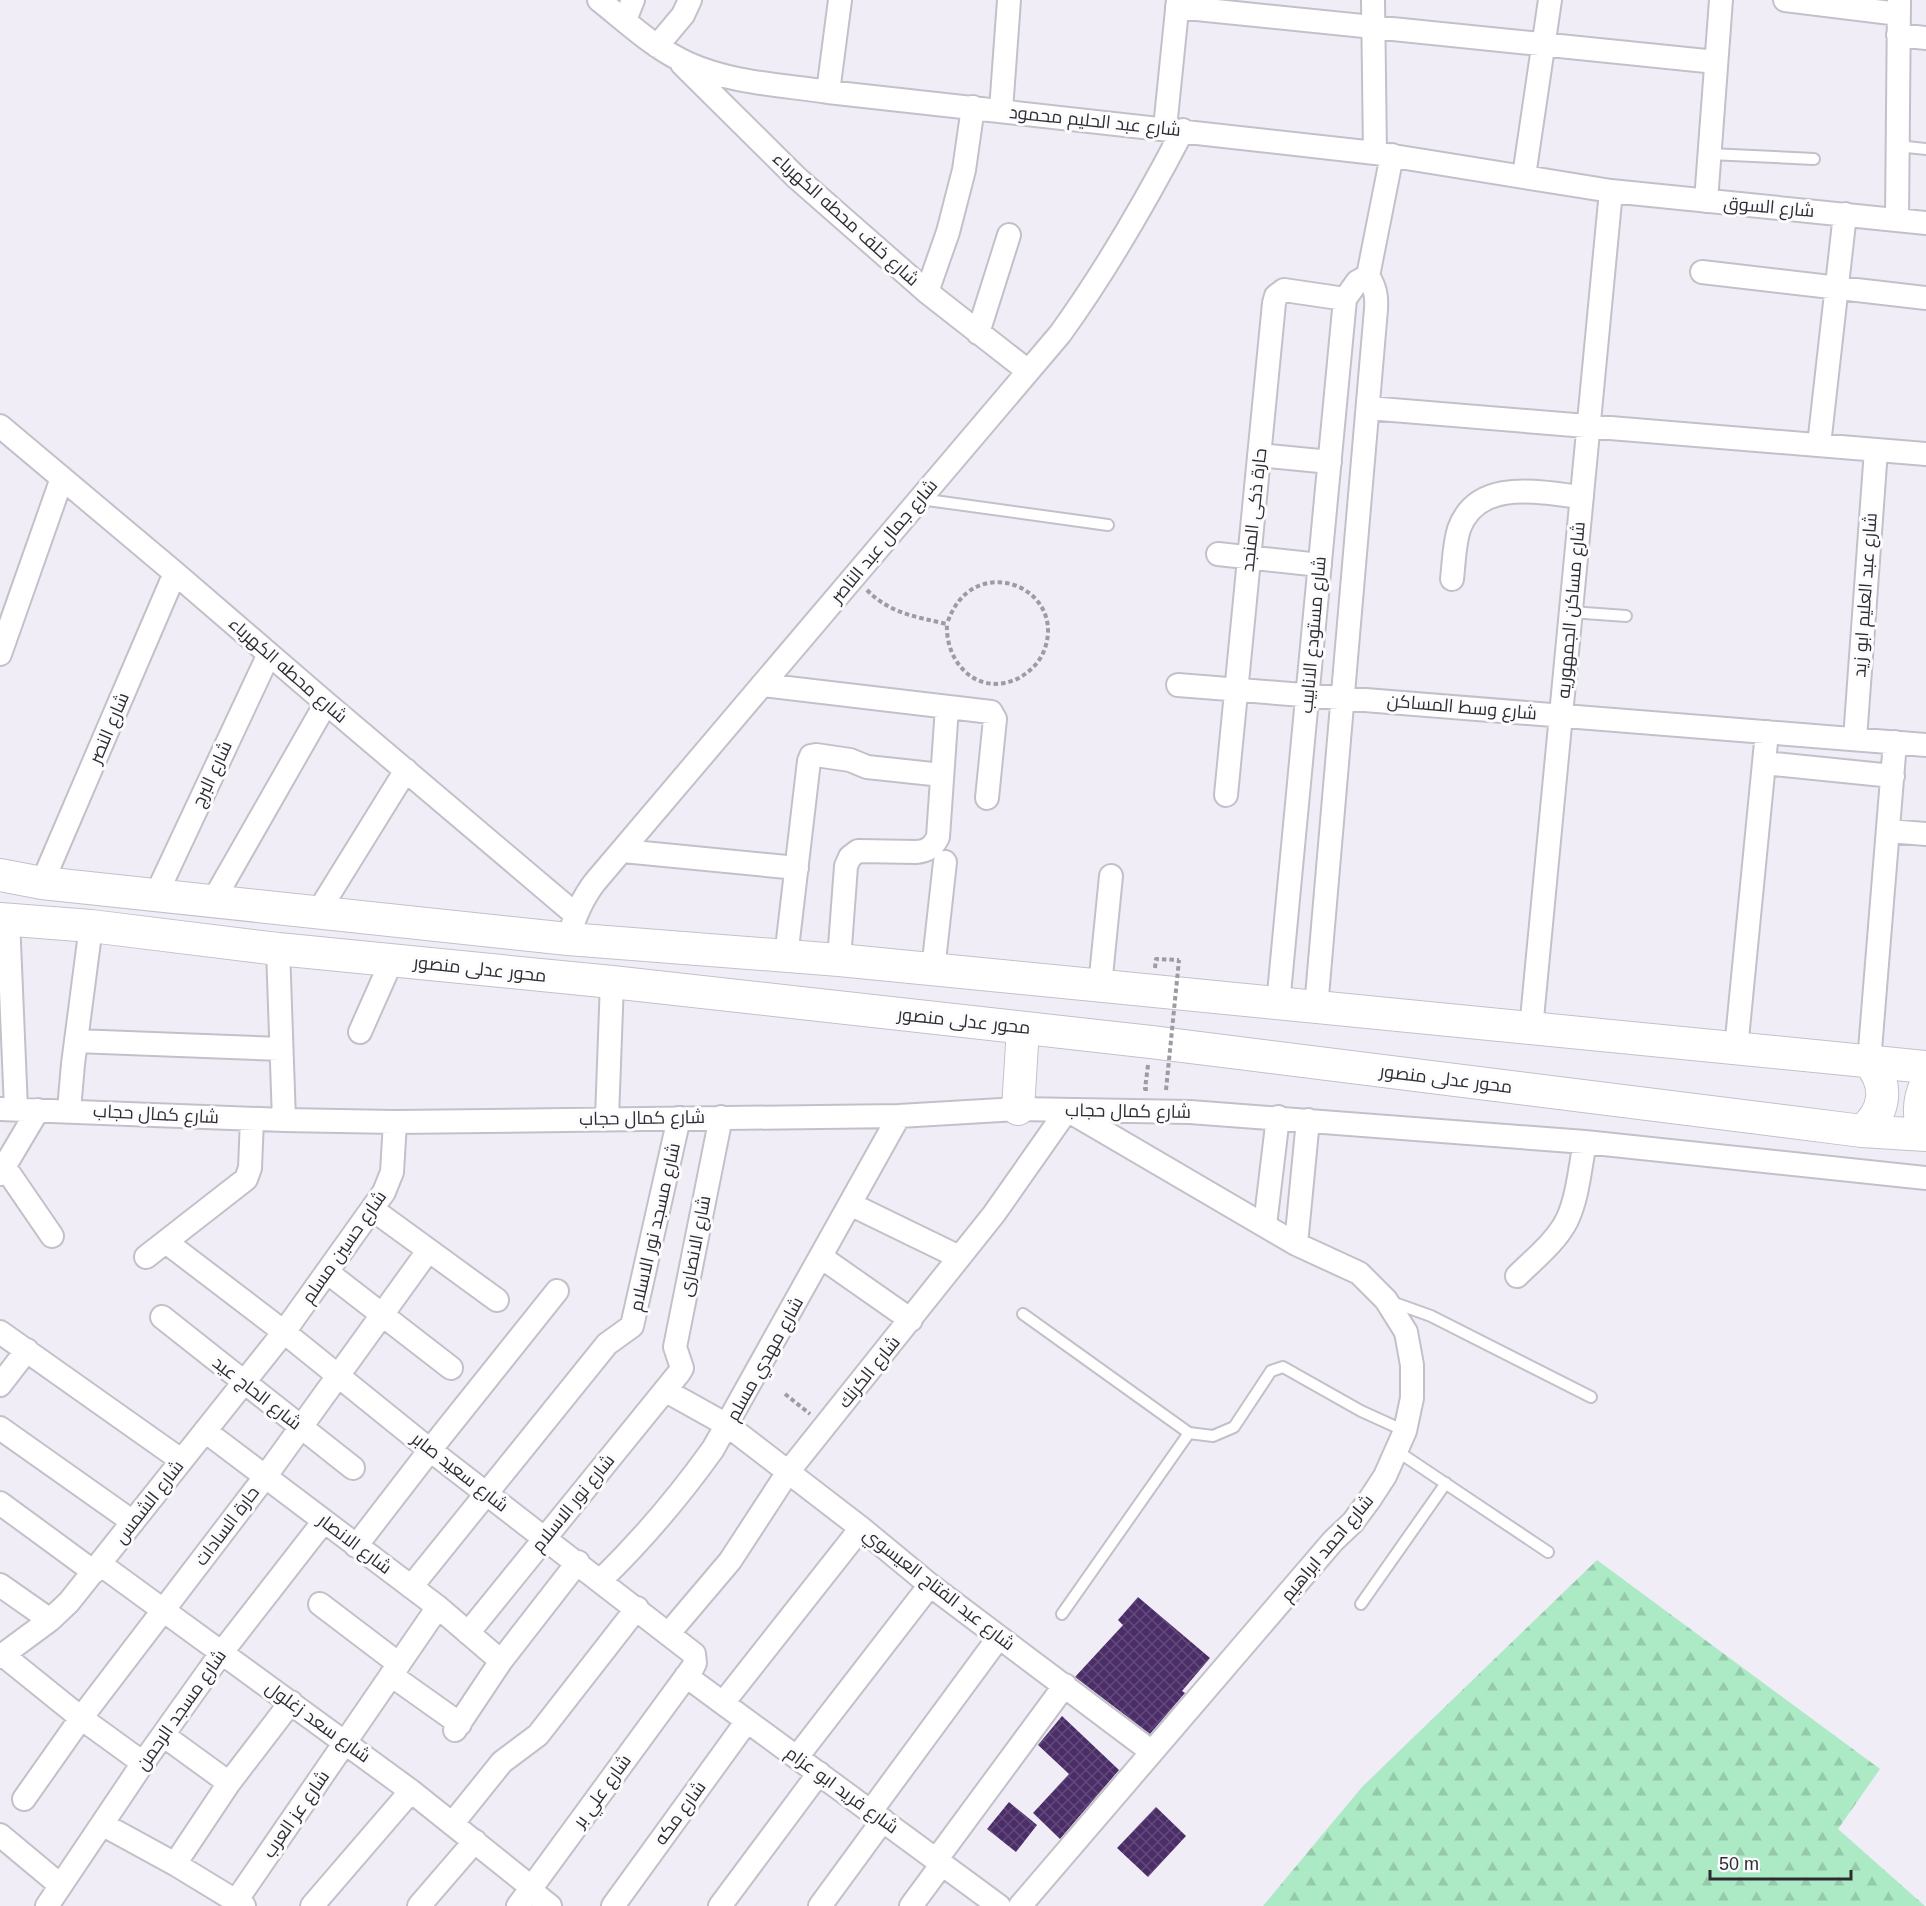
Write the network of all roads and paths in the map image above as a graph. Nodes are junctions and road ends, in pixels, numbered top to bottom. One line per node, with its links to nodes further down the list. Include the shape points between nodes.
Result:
1 (599, 0): 11 (street, شارع عبد الحليم محمود)
2 (690, 0): 16 (street)
3 (1009, 0): 20 (street)
4 (1372, 0): 13 (street, شارع مستودع الانابيب)
5 (1550, 0): 15 (street)
6 (1721, 0): 17 (street)
7 (1785, 0): 12 (street)
8 (835, 1): 18 (street)
9 (1178, 4): 10 (street); 21 (street)
10 (1270, 8): 13 (street)
11 (629, 10): 16 (street, شارع عبد الحليم محمود)
12 (1899, 17): 14 (street); 22 (street)
13 (1372, 27): 15 (street); 24 (street, شارع مستودع الانابيب)
14 (1926, 38)
15 (1543, 46): 17 (street); 27 (street)
16 (665, 51): 18 (street, شارع عبد الحليم محمود, via 716,73); 37 (street, شارع خلف محطه الكهرباء, via 797,178)
17 (1716, 62): 25 (street)
18 (828, 92): 19 (street, شارع عبد الحليم محمود)
19 (973, 107): 20 (street, شارع عبد الحليم محمود); 37 (street, via 959,190)
20 (1001, 110): 21 (street, شارع عبد الحليم محمود)
21 (1174, 129): 24 (street, شارع عبد الحليم محمود); 41 (street, شارع جمال عبد الناصر, via 1139,214 1088,295)
22 (1898, 146): 23 (lane); 31 (street)
23 (1926, 149)
24 (1383, 154): 27 (street, شارع عبد الحليم محمود); 35 (street, شارع مستودع الانابيب)
25 (1710, 154): 26 (lane); 29 (street)
26 (1814, 159)
27 (1524, 176): 28 (street, شارع عبد الحليم محمود)
28 (1611, 191): 29 (street, شارع السوق); 44 (street, شارع مساكن الجمهوريه)
29 (1706, 201): 30 (street, شارع السوق)
30 (1845, 214): 31 (street, شارع السوق); 36 (street)
31 (1897, 219): 32 (street, شارع السوق)
32 (1926, 223)
33 (1009, 235): 40 (street)
34 (1702, 272): 36 (street)
35 (1368, 276): 39 (street, via 1357,282); 42 (street, شارع مستودع الانابيب, via 1377,297)
36 (1837, 288): 38 (street); 45 (street)
37 (927, 292): 40 (street, شارع خلف محطه الكهرباء)
38 (1926, 298)
39 (1345, 299): 48 (street, حارة ذكى المنجد, via 1284,290 1276,296); 49 (street, شارع مستودع الانابيب)
40 (978, 333): 41 (street, شارع خلف محطه الكهرباء)
41 (1028, 371): 52 (street, شارع جمال عبد الناصر)
42 (1368, 408): 44 (street); 70 (street, شارع مستودع الانابيب)
43 (0, 426): 50 (street, شارع محطه الكهرباء)
44 (1589, 426): 45 (street); 51 (street, شارع مساكن الجمهوريه)
45 (1819, 445): 46 (street)
46 (1876, 450): 47 (street); 75 (street, شارع عبد العليم ابو زيد)
47 (1926, 454)
48 (1259, 455): 49 (street); 55 (street, حارة ذكى المنجد)
49 (1330, 462): 56 (street, شارع مستودع الانابيب)
50 (62, 478): 57 (street, شارع محطه الكهرباء); 61 (street)
51 (1582, 497): 59 (street, via 1506,492 1478,503 1460,527); 60 (street, شارع مساكن الجمهوريه)
52 (920, 499): 53 (lane); 58 (street, شارع جمال عبد الناصر)
53 (1108, 525)
54 (1218, 554): 55 (street)
55 (1249, 557): 56 (street); 68 (street, حارة ذكى المنجد)
56 (1320, 565): 69 (street, شارع مستودع الانابيب)
57 (176, 573): 65 (street, شارع محطه الكهرباء); 91 (street, شارع النصر)
58 (854, 577): 63 (path, via 890,608); 66 (street, شارع جمال عبد الناصر)
59 (1452, 579)
60 (1571, 612): 62 (lane); 73 (street, شارع مساكن الجمهوريه)
61 (6, 616): 64 (street)
62 (1626, 616)
63 (947, 624): 63 (path, via 946,637 955,662 975,679 988,683 1015,680 1026,674 1036,665 1047,641 1047,621 1039,603 1030,593 1006,582 980,585 968,591 958,600)
64 (0, 654)
65 (269, 654): 71 (street, شارع محطه الكهرباء); 92 (street, شارع البرج)
66 (762, 685): 72 (street); 86 (street, شارع جمال عبد الناصر)
67 (1178, 685): 68 (street, شارع وسط المساكن)
68 (1237, 689): 69 (street, شارع وسط المساكن); 82 (street, حارة ذكى المنجد)
69 (1307, 695): 70 (street, شارع وسط المساكن); 106 (street, شارع مستودع الانابيب)
70 (1343, 698): 73 (street, شارع وسط المساكن); 107 (street, شارع مستودع الانابيب)
71 (326, 703): 79 (street, شارع محطه الكهرباء); 93 (street)
72 (947, 707): 80 (street); 83 (street, via 995,716)
73 (1561, 715): 74 (street, شارع وسط المساكن); 109 (street, شارع مساكن الجمهوريه)
74 (1767, 732): 75 (street, شارع وسط المساكن); 78 (street)
75 (1855, 739): 76 (street, شارع وسط المساكن)
76 (1895, 742): 77 (street, شارع وسط المساكن); 81 (street)
77 (1926, 745)
78 (1764, 763): 81 (street); 113 (street)
79 (406, 770): 94 (street); 97 (street, شارع محطه الكهرباء)
80 (942, 775): 88 (street, via 867,768 850,760 811,756); 102 (street, via 934,846 916,852 858,851 850,857 846,866)
81 (1893, 776): 84 (street)
82 (1226, 795)
83 (987, 798)
84 (1888, 831): 85 (street); 114 (street)
85 (1926, 834)
86 (623, 851): 88 (street); 97 (street, شارع جمال عبد الناصر, via 589,890)
87 (945, 862): 103 (street)
88 (797, 868): 99 (street)
89 (0, 875): 91 (main road)
90 (1111, 876): 105 (street)
91 (42, 883): 92 (main road)
92 (156, 895): 93 (main road)
93 (213, 901): 94 (main road)
94 (318, 912): 97 (main road)
95 (4, 919): 96 (main road, محور عدلى منصور); 118 (street)
96 (91, 926): 98 (main road, محور عدلى منصور); 111 (street)
97 (572, 927): 99 (main road)
98 (278, 949): 101 (main road, محور عدلى منصور); 112 (street)
99 (786, 957): 102 (main road)
100 (1156, 958): 117 (path, bridge, via 1179,960)
101 (392, 960): 104 (main road, محور عدلى منصور); 110 (street)
102 (839, 960): 103 (main road)
103 (933, 970): 105 (main road)
104 (612, 982): 108 (main road, محور عدلى منصور); 125 (street)
105 (1100, 986): 106 (main road)
106 (1278, 1004): 107 (main road)
107 (1316, 1008): 109 (main road)
108 (1023, 1028): 119 (main road); 131 (main road, محور عدلى منصور)
109 (1531, 1029): 113 (main road)
110 (360, 1032)
111 (76, 1041): 112 (street); 120 (street)
112 (281, 1049): 128 (street)
113 (1736, 1049): 114 (main road)
114 (1869, 1062): 115 (main road); 131 (main road, via 1880,1079 1883,1098 1876,1117)
115 (1926, 1067)
116 (1926, 1084): 132 (main road, via 1919,1104)
117 (1166, 1090)
118 (15, 1109): 120 (street, شارع كمال حجاب); 134 (street)
119 (1018, 1109): 121 (street, شارع كمال حجاب); 122 (street, شارع كمال حجاب)
120 (69, 1110): 127 (street, شارع كمال حجاب)
121 (1067, 1110): 124 (street, شارع كمال حجاب); 138 (street, شارع احمد ابراهيم); 145 (street, شارع الكرنك)
122 (899, 1116): 123 (street, شارع كمال حجاب); 136 (street, شارع مهدي مسلم)
123 (721, 1117): 126 (street, شارع كمال حجاب); 160 (street, شارع الانصارى, via 675,1347 682,1368)
124 (1278, 1117): 129 (street, شارع كمال حجاب); 138 (street)
125 (607, 1118): 126 (street, شارع كمال حجاب); 130 (street, شارع كمال حجاب)
126 (679, 1118): 178 (street, شارع مسجد نور الاسلام, via 634,1321 629,1330 607,1344)
127 (252, 1119): 128 (street, شارع كمال حجاب); 140 (street, via 246,1179)
128 (284, 1120): 130 (street, شارع كمال حجاب)
129 (1308, 1120): 133 (street, شارع كمال حجاب); 141 (street)
130 (395, 1122): 137 (street, شارع حسين مسلم, via 392,1172)
131 (1862, 1131): 132 (main road, محور عدلى منصور)
132 (1926, 1135)
133 (1585, 1142): 135 (street, شارع كمال حجاب); 147 (street, via 1567,1220)
134 (2, 1170): 139 (street)
135 (1926, 1178)
136 (850, 1204): 144 (street, شارع مهدي مسلم); 145 (street)
137 (372, 1209): 142 (street); 146 (street, شارع حسين مسلم)
138 (1265, 1225): 141 (street, شارع احمد ابراهيم)
139 (51, 1236)
140 (166, 1242): 143 (street); 156 (street, شارع سعيد صابر)
141 (1296, 1244): 150 (street, شارع احمد ابراهيم, via 1359,1273)
142 (428, 1251): 149 (street); 152 (street, حارة السادات)
143 (146, 1257)
144 (821, 1257): 154 (street); 165 (street, شارع مهدي مسلم)
145 (959, 1257): 154 (street, شارع الكرنك)
146 (327, 1272): 152 (street); 156 (street, شارع حسين مسلم)
147 (1517, 1276)
148 (557, 1292): 172 (street)
149 (496, 1300)
150 (1386, 1300): 164 (lane, via 1431,1316); 171 (street, شارع احمد ابراهيم, via 1406,1332 1412,1365 1412,1398)
151 (1023, 1314): 170 (lane)
152 (382, 1315): 158 (street); 159 (street, حارة السادات)
153 (162, 1317): 161 (street, شارع الحاج عيد)
154 (911, 1320): 166 (street, شارع الكرنك)
155 (0, 1332): 157 (street)
156 (284, 1332): 159 (street, شارع سعيد صابر); 161 (street, شارع الشمس)
157 (27, 1350): 162 (street); 173 (street)
158 (451, 1368)
159 (338, 1376): 167 (street, حارة السادات); 172 (street, شارع سعيد صابر)
160 (673, 1382): 165 (street, شارع عبد الفتاح العيسوي); 183 (street, شارع نور الاسلام)
161 (244, 1383): 167 (street, شارع الحاج عيد); 169 (street, شارع الشمس)
162 (0, 1385)
163 (785, 1394): 166 (path)
164 (1591, 1397)
165 (727, 1425): 175 (street, شارع عبد الفتاح العيسوي); 188 (street, شارع مهدي مسلم, via 680,1496)
166 (824, 1426): 175 (street, شارع الكرنك)
167 (301, 1427): 174 (street, شارع الحاج عيد); 176 (street, حارة السادات)
168 (0, 1428): 181 (street)
169 (205, 1431): 173 (street, شارع الشمس); 176 (street, شارع الانصار)
170 (1189, 1433): 171 (lane, via 1213,1436 1234,1427 1271,1371 1283,1367 1361,1411); 197 (lane)
171 (1401, 1441): 177 (lane); 214 (street, شارع احمد ابراهيم, via 1385,1476 1353,1522)
172 (430, 1450): 178 (street, شارع سعيد صابر); 184 (street)
173 (182, 1460): 181 (street, شارع الشمس)
174 (353, 1468)
175 (788, 1472): 182 (street, شارع عبد الفتاح العيسوي); 200 (street, شارع الكرنك, via 730,1561)
176 (265, 1477): 180 (street, شارع الانصار); 196 (street, حارة السادات)
177 (1446, 1483): 185 (lane); 193 (lane)
178 (485, 1492): 183 (street, شارع سعيد صابر); 191 (street)
179 (0, 1503): 187 (street, شارع سعد زغلول)
180 (324, 1521): 184 (street, شارع الانصار); 202 (street, شارع مسجد الرحمن)
181 (133, 1522): 187 (street, شارع الشمس)
182 (861, 1528): 190 (street, شارع عبد الفتاح العيسوي); 209 (street)
183 (544, 1538): 186 (street, شارع سعيد صابر); 199 (street, شارع نور الاسلام)
184 (357, 1545): 191 (street, شارع الانصار)
185 (1548, 1552)
186 (578, 1562): 188 (street, شارع سعيد صابر); 204 (street)
187 (97, 1568): 196 (street, شارع سعد زغلول); 198 (street, شارع الشمس)
188 (601, 1580): 195 (street, شارع سعيد صابر)
189 (0, 1585): 198 (street)
190 (930, 1585): 201 (street, شارع عبد الفتاح العيسوي); 215 (street)
191 (411, 1587): 194 (street, شارع الانصار)
192 (320, 1604): 205 (street)
193 (1361, 1604)
194 (438, 1607): 199 (street, شارع الانصار); 205 (street, شارع عز العرب)
195 (637, 1608): 200 (street, شارع سعيد صابر); 223 (street, via 538,1735 502,1762)
196 (163, 1610): 202 (street, شارع سعد زغلول); 210 (street, حارة السادات)
197 (1062, 1614)
198 (50, 1620): 203 (street, شارع الشمس)
199 (468, 1633): 204 (street, شارع الانصار)
200 (669, 1633): 206 (street, شارع سعيد صابر, via 694,1654 695,1663)
201 (999, 1637): 207 (street, شارع عبد الفتاح العيسوي); 221 (street)
202 (222, 1652): 208 (street, شارع سعد زغلول); 212 (street, شارع مسجد الرحمن)
203 (2, 1656): 210 (street)
204 (501, 1661): 205 (street, via 457,1727)
205 (395, 1670): 213 (street, شارع عز العرب)
206 (686, 1676): 209 (street, شارع فريد ابو عزام); 228 (street, شارع علي بر)
207 (1065, 1685): 214 (street, شارع عبد الفتاح العيسوي); 226 (street)
208 (291, 1702): 213 (street, شارع سعد زغلول); 218 (street)
209 (723, 1703): 211 (street, شارع فريد ابو عزام)
210 (81, 1718): 216 (street); 220 (street, حارة السادات)
211 (747, 1721): 215 (street, شارع فريد ابو عزام); 234 (street, شارع مكه)
212 (163, 1735): 216 (street, شارع مسجد الرحمن); 218 (street)
213 (345, 1742): 219 (street, شارع سعد زغلول); 230 (street, شارع عز العرب)
214 (1152, 1752): 239 (street, شارع احمد ابراهيم)
215 (796, 1757): 217 (street, شارع فريد ابو عزام)
216 (143, 1763): 222 (street, شارع مسجد الرحمن)
217 (819, 1773): 221 (street, شارع فريد ابو عزام); 235 (street)
218 (229, 1783): 227 (street)
219 (411, 1791): 223 (street, شارع سعد زغلول); 231 (street)
220 (24, 1799)
221 (877, 1816): 226 (street, شارع فريد ابو عزام); 236 (street)
222 (102, 1824): 227 (street); 229 (street, شارع مسجد الرحمن)
223 (452, 1824): 225 (street, شارع سعد زغلول)
224 (0, 1835): 229 (street)
225 (475, 1841): 228 (street, شارع سعد زغلول); 232 (street)
226 (939, 1862): 237 (street); 238 (street, شارع فريد ابو عزام)
227 (175, 1864): 230 (street)
228 (526, 1894): 233 (street, شارع سعد زغلول)
229 (55, 1899)
230 (240, 1904)
231 (312, 1906)
232 (419, 1906)
233 (550, 1906)
234 (613, 1906)
235 (720, 1906)
236 (820, 1906)
237 (911, 1906)
238 (999, 1906)
239 (1020, 1906)

